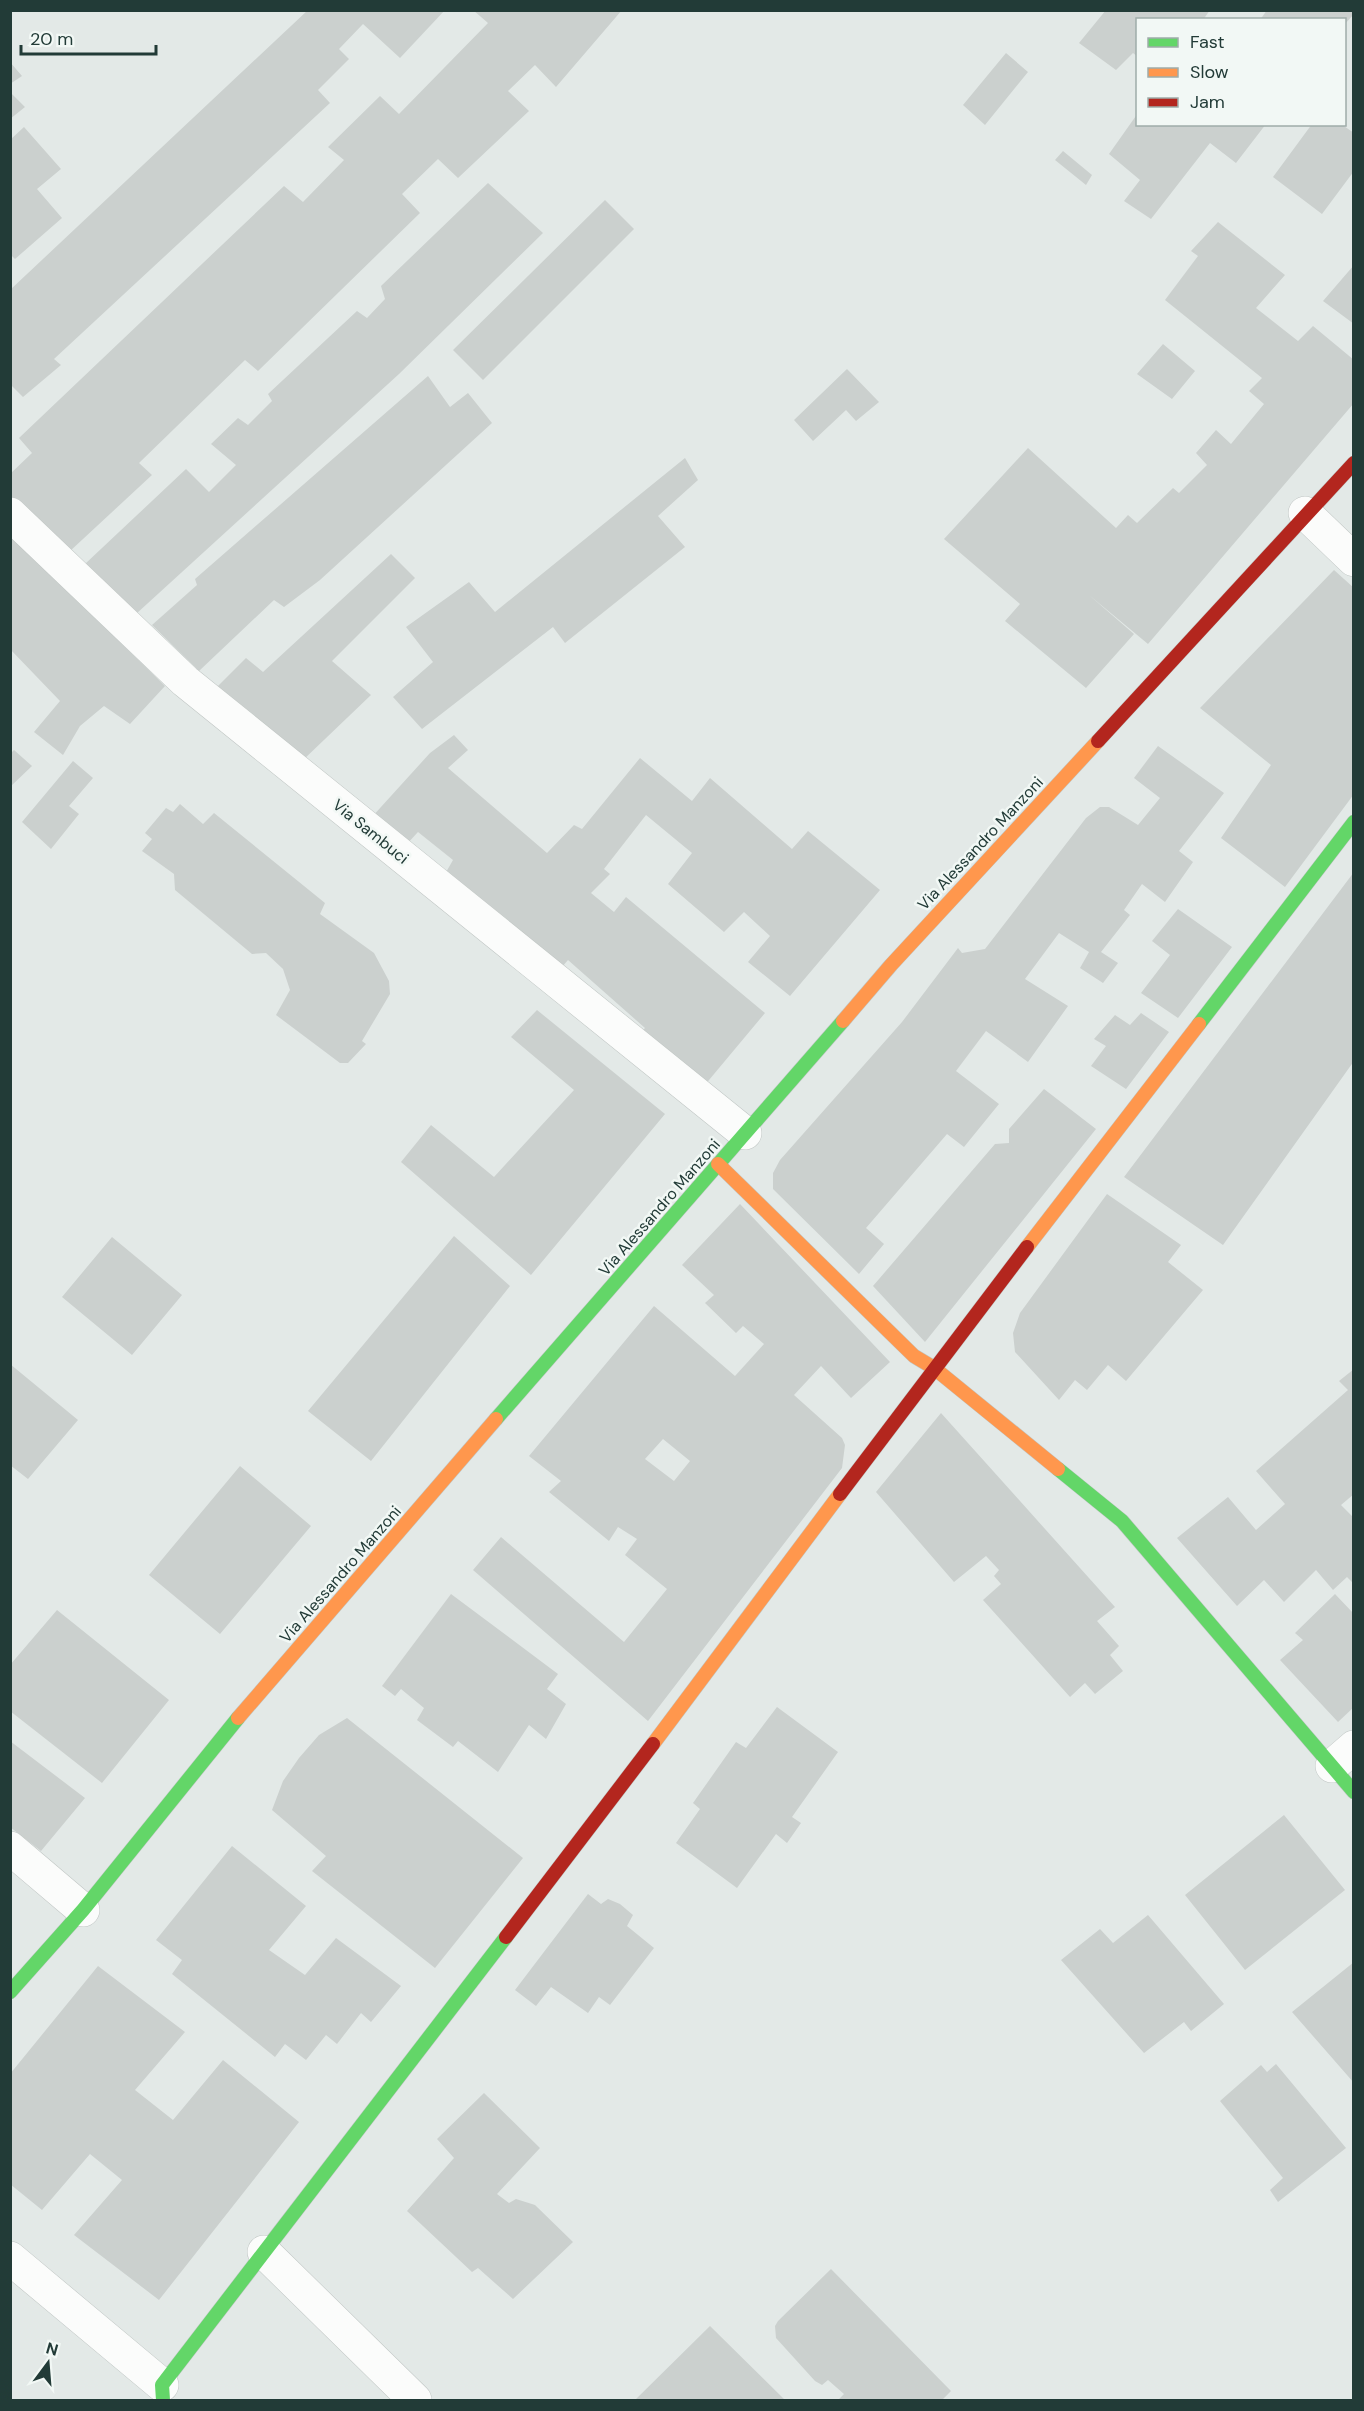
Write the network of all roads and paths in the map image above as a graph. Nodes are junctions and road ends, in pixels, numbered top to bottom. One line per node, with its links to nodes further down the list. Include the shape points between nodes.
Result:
1 (1353, 463): 2 (main road, Via Alessandro Manzoni)
2 (1305, 513): 4 (street); 6 (main road, Via Alessandro Manzoni, via 891,964)
3 (10, 514): 6 (street, Via Sambuci, via 185,681)
4 (1353, 560)
5 (1353, 822): 8 (main road)
6 (745, 1133): 7 (main road, Via Alessandro Manzoni)
7 (718, 1164): 8 (main road, via 914,1356); 12 (main road, Via Alessandro Manzoni, via 260,1691)
8 (934, 1368): 9 (main road, via 1122,1521); 14 (main road, via 575,1848)
9 (1343, 1756): 10 (main road)
10 (1353, 1792)
11 (10, 1848): 12 (street)
12 (83, 1910): 13 (main road, Via Alessandro Manzoni)
13 (10, 1992)
14 (264, 2252): 16 (main road); 17 (street)
15 (10, 2258): 16 (street)
16 (162, 2393)
17 (415, 2400)

